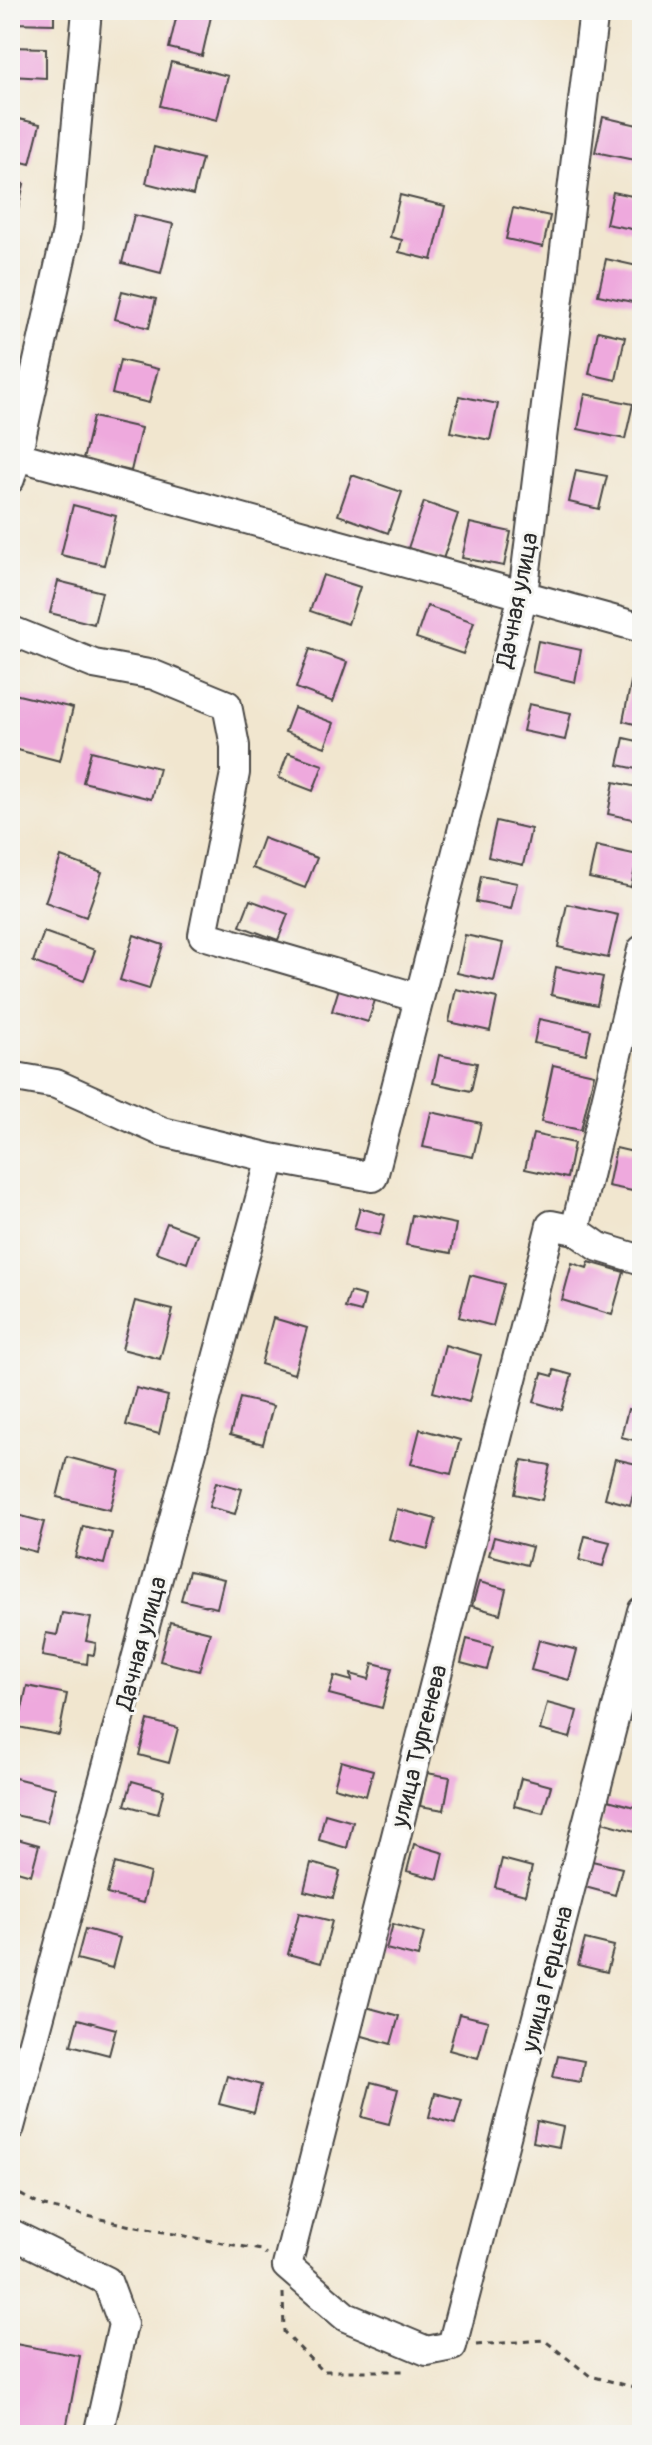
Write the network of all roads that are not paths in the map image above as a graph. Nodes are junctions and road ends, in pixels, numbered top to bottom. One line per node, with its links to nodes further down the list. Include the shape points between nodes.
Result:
1 (87, 10): 3 (street, via 67,231)
2 (594, 10): 5 (street, Дачная улица)
3 (19, 401): 4 (street)
4 (14, 468): 5 (street)
5 (523, 595): 6 (street); 9 (street, Дачная улица)
6 (642, 628)
7 (10, 630): 9 (street, via 94,664 154,675 227,705 235,773 203,935)
8 (642, 950): 12 (street, улица Тургенева)
9 (419, 998): 11 (street, Дачная улица, via 373,1177)
10 (10, 1076): 11 (street, via 56,1084 163,1132)
11 (271, 1158): 15 (street, Дачная улица)
12 (563, 1228): 13 (street, via 599,1247); 17 (street, улица Тургенева, via 287,2266 346,2317 427,2351)
13 (642, 1260)
14 (642, 1611): 17 (street, улица Герцена)
15 (10, 2127)
16 (10, 2233): 18 (street, via 107,2281 123,2324)
17 (452, 2346)
18 (98, 2435)

